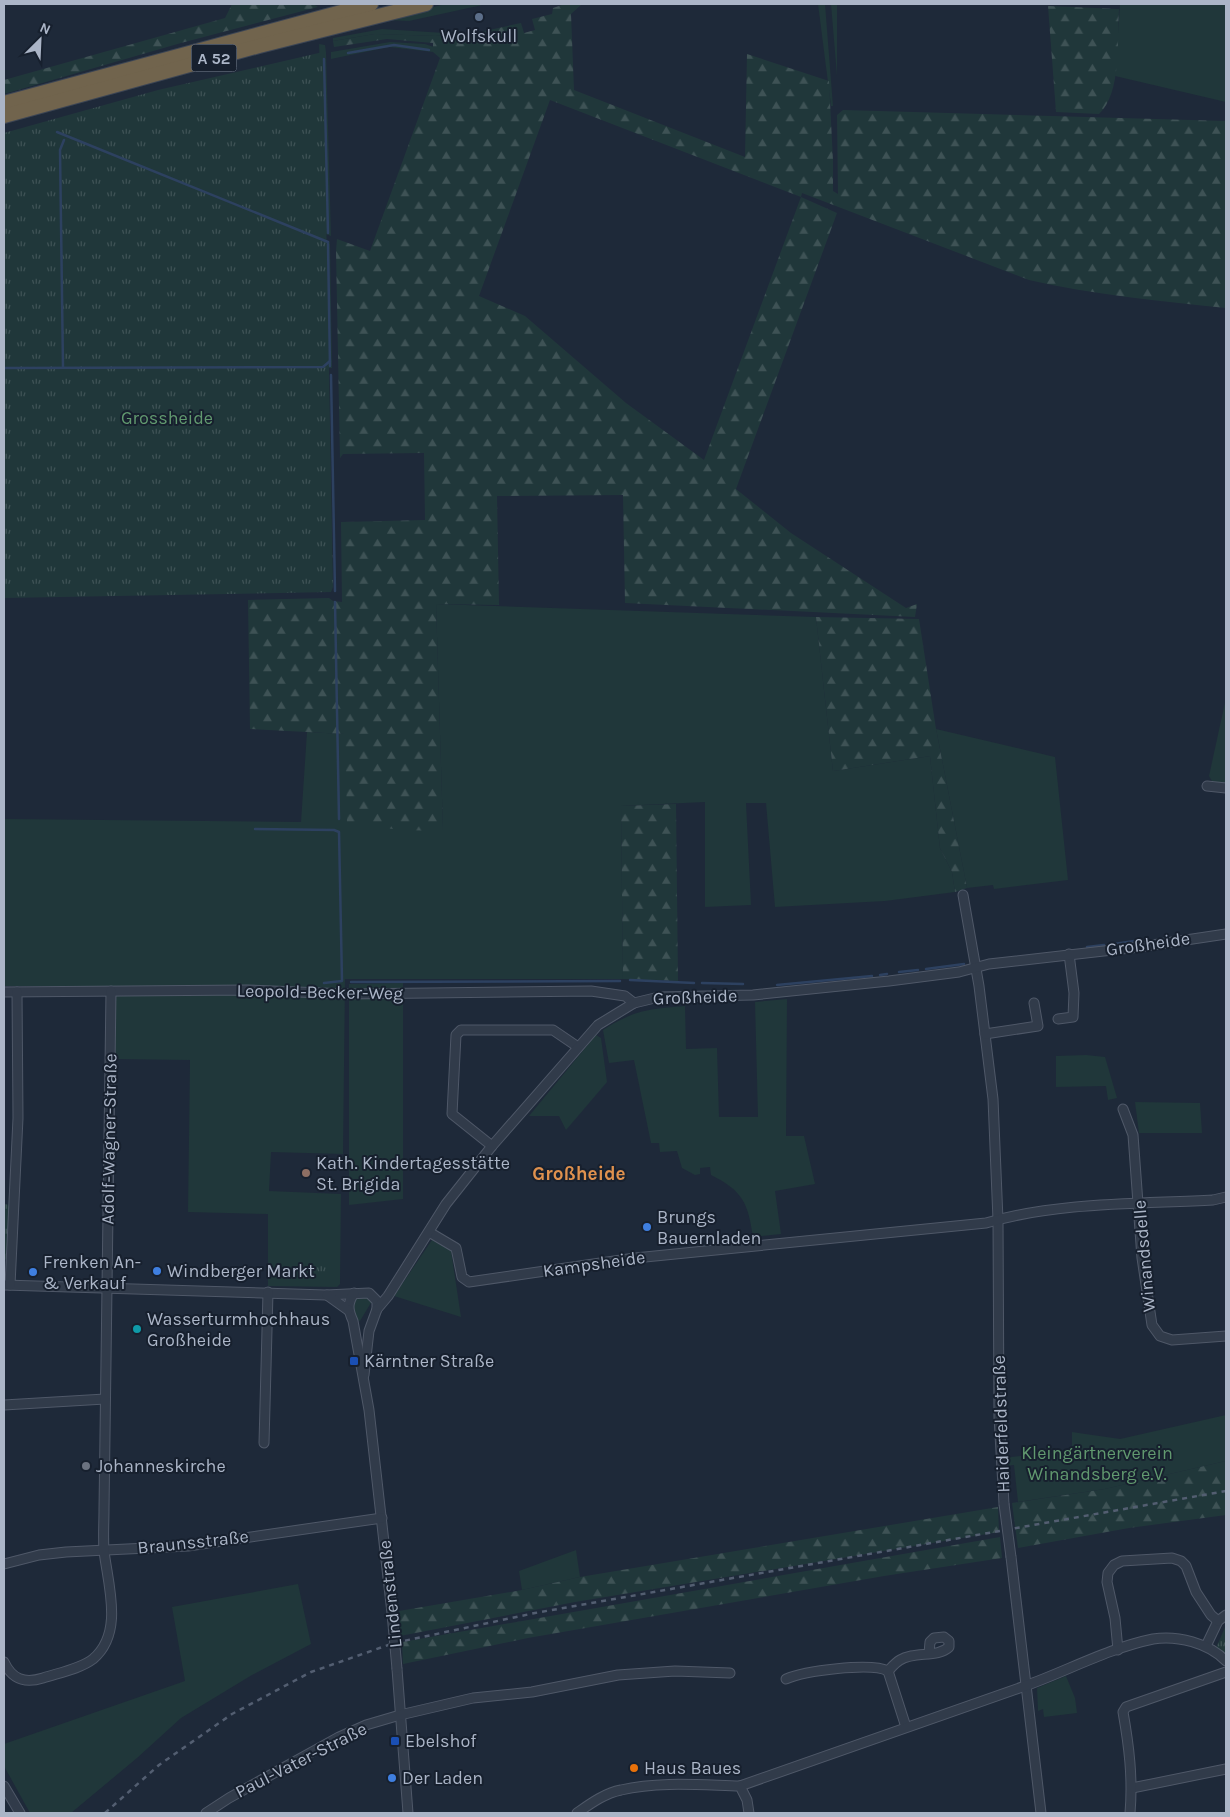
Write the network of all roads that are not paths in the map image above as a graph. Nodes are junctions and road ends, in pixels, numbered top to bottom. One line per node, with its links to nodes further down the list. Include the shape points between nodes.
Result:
1 (371, 4): 3 (highway, A 52)
2 (426, 4): 4 (highway, A 52)
3 (4, 103)
4 (4, 116)
5 (1207, 786): 6 (street)
6 (1226, 788)
7 (963, 895): 10 (street, Haiderfeldstraße)
8 (1226, 934): 9 (street, Großheide)
9 (1069, 954): 10 (street, Großheide); 16 (street, via 1074,1017)
10 (976, 968): 14 (street, Großheide, via 803,991 659,997); 17 (street, Haiderfeldstraße)
11 (110, 991): 13 (street, Leopold-Becker-Weg); 14 (street, Leopold-Becker-Weg, via 248,990 347,994 591,991 625,996); 29 (street, Adolf-Wagner-Straße)
12 (4, 992): 13 (street, Leopold-Becker-Weg)
13 (16, 992): 23 (street, via 18,1109)
14 (634, 1003): 18 (street, Großheide, via 598,1025)
15 (1034, 1003): 17 (street, via 1038,1026)
16 (1058, 1019)
17 (985, 1034): 25 (street, Haiderfeldstraße)
18 (578, 1047): 20 (street, Großheide); 20 (street, via 553,1030 461,1030 456,1035 452,1114)
19 (1123, 1109): 24 (street, Winandsdelle, via 1133,1135)
20 (492, 1146): 26 (street, Großheide, via 446,1204)
21 (1226, 1197): 24 (street, Kampsheide)
22 (4, 1198): 23 (street)
23 (14, 1199): 27 (street)
24 (1139, 1204): 25 (street, Kampsheide, via 1010,1216); 38 (street, Winandsdelle, via 1142,1258 1152,1325 1160,1336 1172,1340)
25 (998, 1220): 26 (street, Kampsheide, via 634,1258 469,1282 462,1277 456,1248); 57 (street, Haiderfeldstraße, bridge, via 999,1417 1004,1504)
26 (429, 1232): 28 (street, Großheide)
27 (7, 1285): 29 (street)
28 (393, 1286): 33 (street, Großheide); 34 (street, Großheide)
29 (107, 1288): 30 (street); 40 (street, Adolf-Wagner-Straße)
30 (268, 1292): 32 (street); 42 (street)
31 (354, 1293): 32 (street); 33 (street); 35 (street)
32 (326, 1295): 35 (street)
33 (374, 1296): 34 (street)
34 (377, 1309): 36 (street)
35 (348, 1310): 37 (street)
36 (374, 1319): 37 (street, via 364,1325); 39 (street, Lindenstraße, via 367,1340)
37 (353, 1321): 39 (street, Lindenstraße)
38 (1226, 1336)
39 (364, 1375): 43 (street, Lindenstraße)
40 (105, 1399): 41 (street); 44 (street, Adolf-Wagner-Straße)
41 (4, 1405)
42 (264, 1443)
43 (382, 1518): 44 (street, Braunsstraße, via 188,1546); 58 (street, Lindenstraße, bridge)
44 (104, 1548): 45 (street, Braunsstraße, via 39,1555); 52 (street, Adolf-Wagner-Straße, via 112,1614 104,1646 81,1665 35,1681 24,1682 9,1673)
45 (4, 1564)
46 (1226, 1615): 47 (street)
47 (1218, 1621): 48 (street); 49 (street, via 1196,1592 1181,1560 1122,1561 1108,1573 1107,1582)
48 (1206, 1646): 49 (street, via 1185,1640 1155,1639); 51 (street)
49 (1118, 1650): 57 (street)
50 (929, 1653): 53 (street, via 899,1660)
51 (1226, 1661)
52 (4, 1662)
53 (888, 1671): 56 (street, via 880,1667 830,1670 798,1673); 59 (street)
54 (1226, 1672): 63 (street, via 1126,1707 1123,1712)
55 (730, 1673): 58 (street, via 675,1671 618,1675 532,1692 465,1700)
56 (786, 1679)
57 (1028, 1685): 59 (street); 69 (street, Haiderfeldstraße)
58 (400, 1715): 65 (street, Paul-Vater-Straße, via 339,1737); 66 (street, Lindenstraße)
59 (906, 1727): 62 (street)
60 (1226, 1769): 63 (street)
61 (4, 1786): 64 (street)
62 (740, 1786): 67 (street, via 661,1785 620,1790 601,1797); 68 (street)
63 (1132, 1788): 70 (street)
64 (20, 1813)
65 (206, 1813)
66 (408, 1813)
67 (577, 1813)
68 (749, 1813)
69 (1041, 1813)
70 (1130, 1813)

